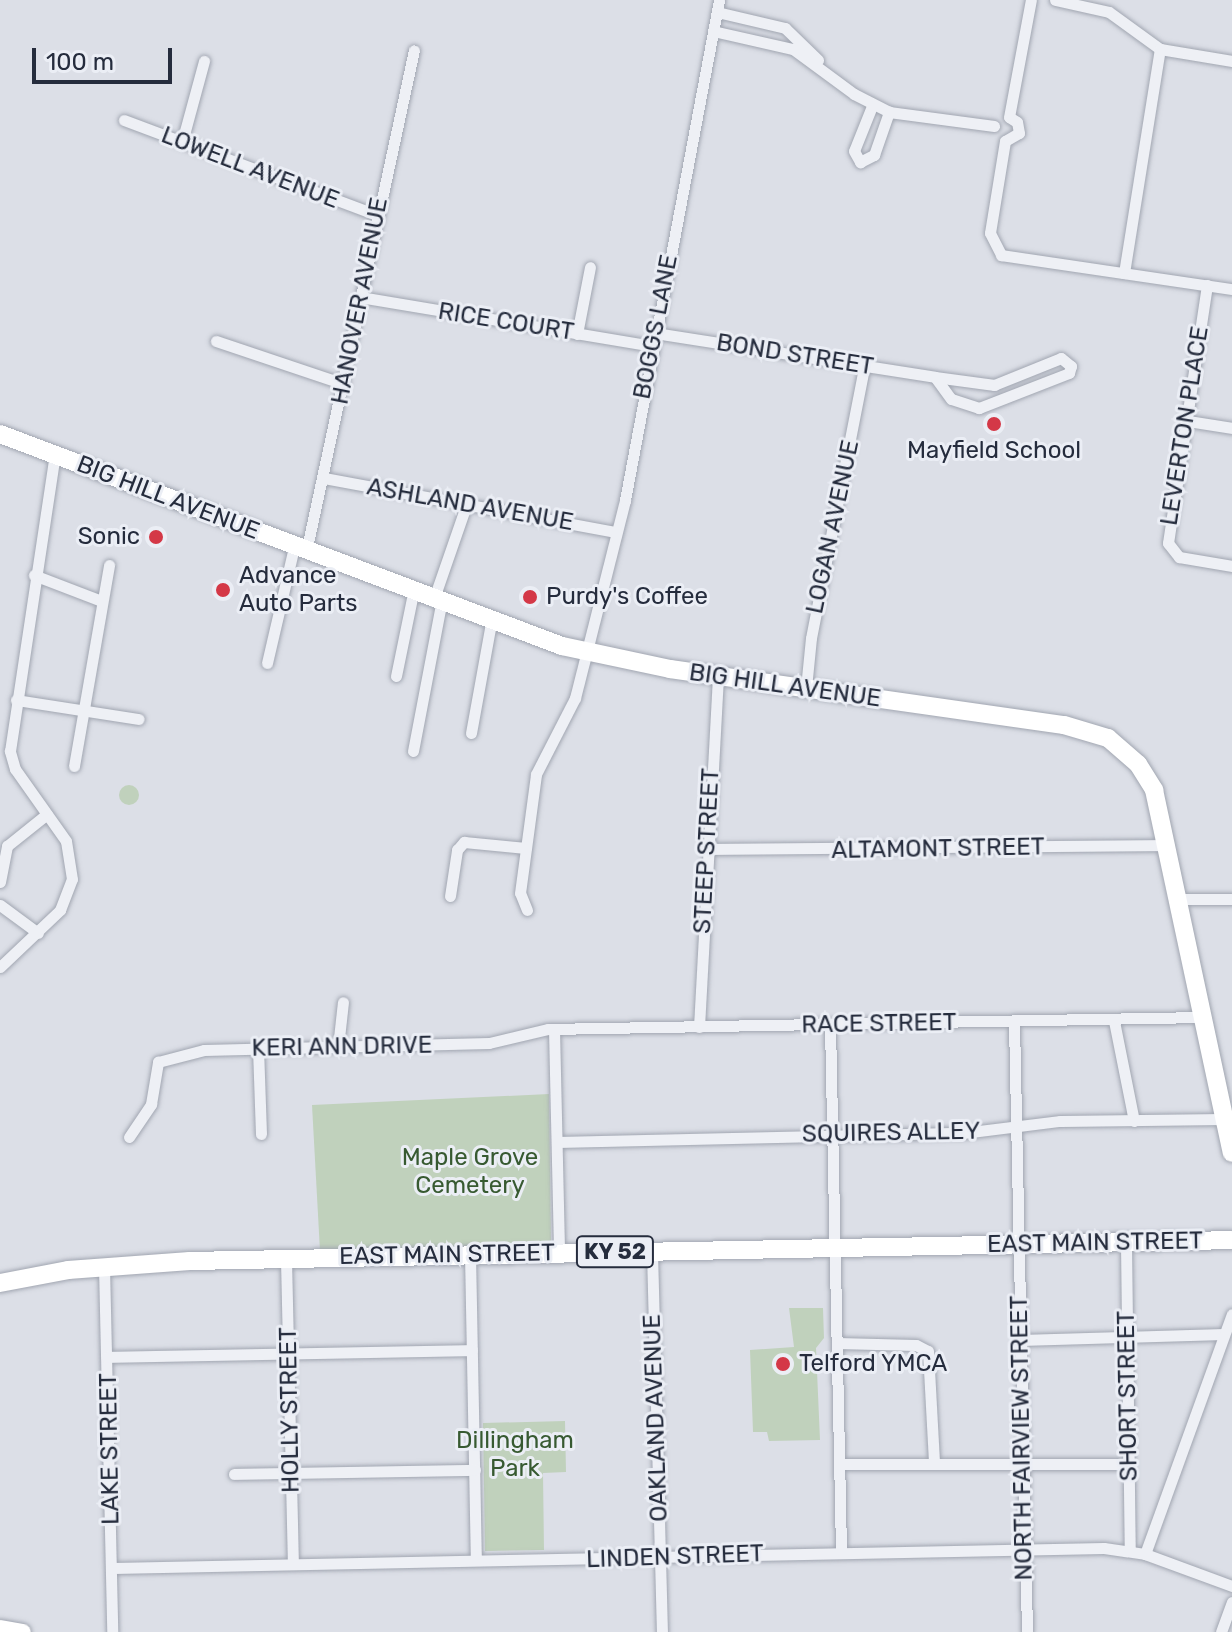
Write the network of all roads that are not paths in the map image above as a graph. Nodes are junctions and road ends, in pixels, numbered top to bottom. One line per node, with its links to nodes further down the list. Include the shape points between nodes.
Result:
1 (1031, 0): 12 (street)
2 (1055, 0): 5 (street, via 1109,12)
3 (718, 6): 4 (street, BOGGS LANE); 9 (street, via 785,28)
4 (713, 31): 9 (street, via 786,46); 23 (street, BOGGS LANE)
5 (1160, 49): 8 (street); 19 (street)
6 (414, 50): 17 (street, HANOVER AVENUE)
7 (204, 61): 16 (street)
8 (1232, 61)
9 (825, 70): 10 (street)
10 (872, 106): 11 (street); 11 (street, via 854,151 860,162 874,155)
11 (889, 112): 14 (street)
12 (1009, 117): 14 (street); 15 (street, via 1020,129 1015,139)
13 (124, 120): 16 (street, LOWELL AVENUE)
14 (994, 126): 15 (street)
15 (1005, 141): 19 (street, via 990,233 995,248 1015,259)
16 (182, 142): 17 (street, LOWELL AVENUE)
17 (377, 215): 22 (street, HANOVER AVENUE)
18 (590, 267): 24 (street)
19 (1124, 273): 20 (street)
20 (1207, 285): 21 (street); 30 (street, LEVERTON PLACE)
21 (1232, 289)
22 (360, 297): 24 (street, RICE COURT); 29 (street, HANOVER AVENUE)
23 (655, 333): 26 (street, BOGGS LANE); 27 (street, BOND STREET)
24 (577, 334): 26 (street, RICE COURT)
25 (216, 341): 29 (street)
26 (652, 346): 36 (street, BOGGS LANE)
27 (864, 367): 28 (street, BOND STREET); 49 (street, LOGAN AVENUE)
28 (935, 377): 28 (street, BOND STREET, via 951,399 979,408 1069,373 1071,366 1061,358 994,385)
29 (344, 384): 34 (street, HANOVER AVENUE)
30 (1188, 421): 31 (street); 39 (street, LEVERTON PLACE, via 1168,543 1179,557)
31 (1232, 428)
32 (0, 434): 33 (main road, BIG HILL AVENUE)
33 (55, 455): 37 (main road, BIG HILL AVENUE); 40 (street, BIG HILL AVENUE)
34 (324, 478): 35 (street, ASHLAND AVENUE); 37 (street, HANOVER AVENUE)
35 (467, 503): 36 (street, ASHLAND AVENUE); 43 (street)
36 (616, 532): 45 (street, BOGGS LANE)
37 (300, 549): 41 (main road, BIG HILL AVENUE); 46 (street, HANOVER AVENUE)
38 (109, 565): 42 (street)
39 (1232, 566)
40 (34, 575): 42 (street); 50 (street, BIG HILL AVENUE)
41 (413, 593): 43 (main road, BIG HILL AVENUE); 47 (street)
42 (99, 600): 51 (street)
43 (437, 602): 44 (main road, BIG HILL AVENUE); 54 (street)
44 (491, 623): 45 (main road, BIG HILL AVENUE); 53 (street)
45 (585, 652): 48 (main road, BIG HILL AVENUE); 58 (street, BOGGS LANE, via 573,705 539,762)
46 (267, 663)
47 (396, 676)
48 (718, 676): 49 (main road, BIG HILL AVENUE); 59 (street, STEEP STREET)
49 (806, 688): 57 (main road, BIG HILL AVENUE, via 1064,725 1108,738 1138,764 1154,790)
50 (16, 700): 51 (street); 56 (street, BIG HILL AVENUE, via 11,760)
51 (82, 711): 52 (street); 55 (street)
52 (139, 719)
53 (471, 733)
54 (413, 751)
55 (74, 766)
56 (47, 814): 60 (street, via 7,846); 66 (street, BIG HILL AVENUE, via 70,849 72,879 60,910)
57 (1167, 845): 59 (street, ALTAMONT STREET); 62 (main road, BIG HILL AVENUE)
58 (526, 848): 61 (street, via 464,842 456,854); 65 (street, BOGGS LANE, via 520,898)
59 (708, 849): 73 (street, STEEP STREET)
60 (0, 882)
61 (450, 896)
62 (1178, 899): 63 (street); 69 (main road, BIG HILL AVENUE)
63 (1232, 899)
64 (0, 905): 66 (street)
65 (527, 910)
66 (38, 933): 67 (street, BIG HILL AVENUE)
67 (0, 967)
68 (343, 1002): 75 (street)
69 (1203, 1017): 70 (street, RACE STREET); 77 (main road, BIG HILL AVENUE)
70 (1114, 1021): 71 (street, RACE STREET); 78 (street)
71 (1014, 1022): 72 (street, RACE STREET); 79 (street, NORTH FAIRVIEW STREET)
72 (830, 1025): 73 (street, RACE STREET); 80 (street)
73 (699, 1027): 74 (street, RACE STREET)
74 (554, 1029): 75 (street, KERI ANN DRIVE, via 489,1043); 83 (street)
75 (338, 1047): 76 (street, KERI ANN DRIVE)
76 (258, 1048): 81 (street); 82 (street, KERI ANN DRIVE, via 165,1058 155,1066 148,1112)
77 (1224, 1119): 78 (street, SQUIRES ALLEY); 84 (main road, BIG HILL AVENUE)
78 (1134, 1121): 79 (street, SQUIRES ALLEY, via 1060,1121)
79 (1016, 1130): 80 (street, SQUIRES ALLEY); 87 (street, NORTH FAIRVIEW STREET)
80 (830, 1133): 83 (street, SQUIRES ALLEY); 88 (street)
81 (261, 1134)
82 (129, 1137)
83 (557, 1142): 90 (street)
84 (1232, 1153)
85 (1232, 1240): 86 (main road, EAST MAIN STREET / KY 52)
86 (1126, 1243): 87 (main road, EAST MAIN STREET / KY 52); 97 (street, SHORT STREET)
87 (1018, 1244): 88 (main road, EAST MAIN STREET / KY 52); 98 (street, NORTH FAIRVIEW STREET)
88 (834, 1247): 89 (main road, EAST MAIN STREET / KY 52); 99 (street)
89 (652, 1252): 90 (main road, EAST MAIN STREET / KY 52); 114 (street, OAKLAND AVENUE)
90 (559, 1253): 91 (main road, EAST MAIN STREET / KY 52)
91 (470, 1254): 92 (main road, EAST MAIN STREET / KY 52); 100 (street)
92 (286, 1259): 93 (main road, EAST MAIN STREET / KY 52); 101 (street, HOLLY STREET)
93 (104, 1266): 94 (main road, EAST MAIN STREET / KY 52); 102 (street, LAKE STREET)
94 (0, 1283)
95 (1232, 1314): 96 (street)
96 (1224, 1334): 97 (street); 113 (street)
97 (1127, 1337): 98 (street); 105 (street, SHORT STREET)
98 (1020, 1340): 106 (street, NORTH FAIRVIEW STREET)
99 (837, 1343): 103 (street, via 916,1345 928,1351); 104 (street)
100 (472, 1350): 101 (street); 107 (street)
101 (290, 1354): 102 (street); 108 (street, HOLLY STREET)
102 (107, 1357): 117 (street, LAKE STREET)
103 (934, 1461): 104 (street); 106 (street)
104 (839, 1464): 112 (street)
105 (1129, 1464): 106 (street); 111 (street, SHORT STREET)
106 (1023, 1465): 110 (street, NORTH FAIRVIEW STREET)
107 (475, 1470): 108 (street); 115 (street)
108 (291, 1473): 109 (street); 116 (street, HOLLY STREET)
109 (234, 1474)
110 (1024, 1550): 111 (street, LINDEN STREET); 112 (street, LINDEN STREET); 124 (street, NORTH FAIRVIEW STREET)
111 (1130, 1550): 113 (street, LINDEN STREET)
112 (841, 1552): 114 (street, LINDEN STREET)
113 (1145, 1554): 118 (street, LINDEN STREET)
114 (661, 1558): 115 (street, LINDEN STREET); 123 (street, OAKLAND AVENUE)
115 (476, 1559): 116 (street, LINDEN STREET)
116 (293, 1562): 117 (street, LINDEN STREET)
117 (113, 1568): 122 (street, LAKE STREET)
118 (1232, 1586)
119 (1232, 1602): 125 (street)
120 (0, 1628): 121 (street)
121 (23, 1632)
122 (112, 1632)
123 (662, 1632)
124 (1027, 1632)
125 (1221, 1632)

